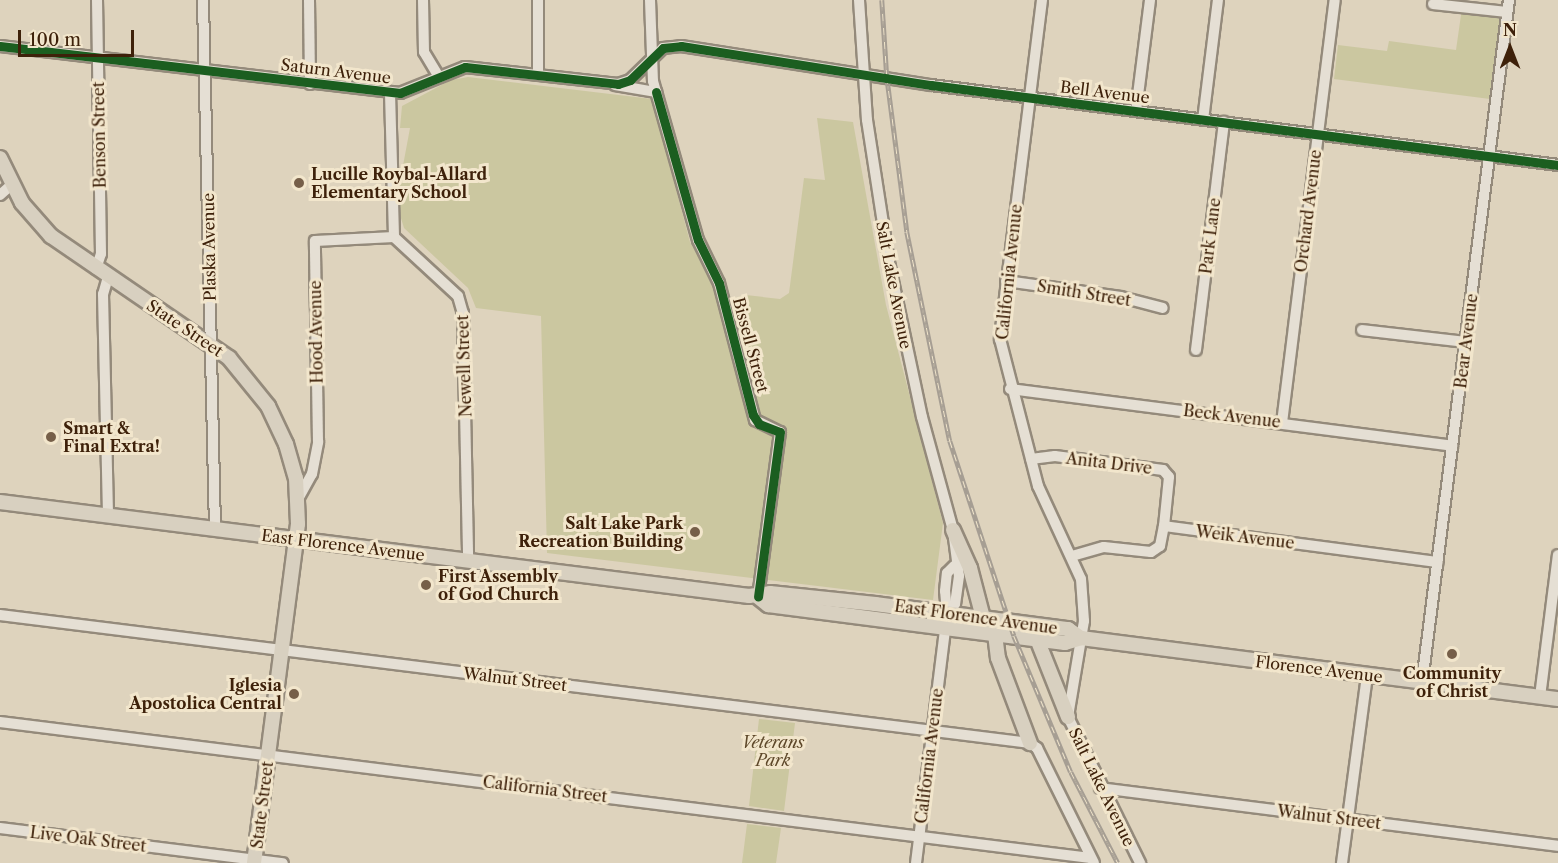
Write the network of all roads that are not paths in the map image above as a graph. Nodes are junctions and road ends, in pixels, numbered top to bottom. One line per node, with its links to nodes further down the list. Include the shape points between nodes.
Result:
1 (97, 0): 16 (street, Benson Street)
2 (203, 0): 18 (street, Plaska Avenue)
3 (309, 0): 22 (street)
4 (423, 0): 21 (street, via 424,52)
5 (538, 0): 20 (street)
6 (651, 0): 17 (street, Bissell Street)
7 (859, 0): 19 (street, Salt Lake Avenue)
8 (1042, 0): 26 (street, California Avenue)
9 (1150, 0): 27 (street)
10 (1218, 0): 28 (street)
11 (1335, 0): 30 (street, Orchard Avenue)
12 (1509, 0): 14 (street, Bear Avenue)
13 (1433, 4): 14 (street)
14 (1508, 12): 31 (street, Bear Avenue)
15 (0, 46): 16 (street, Saturn Avenue)
16 (98, 57): 18 (street, Saturn Avenue); 37 (street, Benson Street)
17 (652, 57): 19 (street, Bell Avenue, via 663,48 681,46); 23 (street, via 630,80); 24 (street, Bissell Street)
18 (205, 71): 22 (street, Saturn Avenue); 42 (street, Plaska Avenue)
19 (863, 72): 26 (street, Bell Avenue); 53 (street, Salt Lake Avenue, via 894,292)
20 (538, 75): 21 (street, Saturn Avenue, via 465,67); 23 (street, Saturn Avenue)
21 (439, 77): 25 (street, Saturn Avenue, via 420,89)
22 (310, 84): 25 (street, Saturn Avenue)
23 (612, 84): 24 (street, Saturn Avenue)
24 (656, 92): 59 (street, Bissell Street, via 698,240 719,283 753,416 759,424 780,432)
25 (390, 93): 36 (street)
26 (1029, 97): 27 (street, Bell Avenue); 38 (street, California Avenue)
27 (1136, 111): 28 (street, Bell Avenue)
28 (1203, 120): 29 (street, Bell Avenue)
29 (1224, 123): 30 (street, Bell Avenue); 43 (street, Park Lane)
30 (1318, 135): 31 (street, Bell Avenue); 45 (street, Orchard Avenue)
31 (1489, 156): 33 (street, Bell Avenue); 41 (street, Bear Avenue)
32 (0, 158): 34 (main road, State Street)
33 (1558, 165)
34 (11, 185): 35 (street); 37 (main road, State Street, via 36,221)
35 (0, 195)
36 (394, 237): 48 (street, Hood Avenue, via 315,241 318,442 312,474); 57 (street, Newell Street, via 461,303)
37 (102, 273): 42 (main road, State Street); 50 (street, Benson Street)
38 (1006, 281): 39 (street, Smith Street, via 1120,297); 44 (street, California Avenue, via 1000,339)
39 (1163, 308)
40 (1362, 330): 41 (street)
41 (1466, 342): 46 (street, Bear Avenue)
42 (212, 344): 48 (main road, State Street, via 243,372 268,406 290,456); 52 (street, Plaska Avenue)
43 (1196, 350)
44 (1010, 389): 45 (street, Beck Avenue); 47 (street, California Avenue)
45 (1282, 423): 46 (street, Beck Avenue)
46 (1452, 446): 58 (street, Bear Avenue)
47 (1031, 459): 51 (street, Anita Drive, via 1055,456 1163,470 1169,477); 56 (street, California Avenue, via 1048,510)
48 (298, 499): 54 (main road, State Street)
49 (0, 502): 50 (main road, East Florence Avenue)
50 (108, 516): 52 (main road, East Florence Avenue)
51 (1164, 526): 56 (street, via 1161,546 1151,552 1104,547); 58 (street, Weik Avenue)
52 (215, 529): 54 (main road, East Florence Avenue)
53 (952, 530): 60 (street, Salt Lake Avenue, via 954,566 947,573); 62 (main road, via 970,568)
54 (296, 539): 57 (main road, East Florence Avenue); 67 (main road, State Street)
55 (1558, 555): 70 (street)
56 (1072, 556): 65 (street, California Avenue, via 1084,593)
57 (468, 561): 59 (main road, East Florence Avenue)
58 (1438, 562): 69 (street, Bear Avenue)
59 (758, 597): 60 (main road, East Florence Avenue, via 770,593); 63 (main road, East Florence Avenue, via 768,605)
60 (947, 613): 62 (main road, East Florence Avenue); 63 (street, California Avenue)
61 (0, 615): 67 (street, Walnut Street)
62 (984, 618): 65 (main road, East Florence Avenue, via 1068,629)
63 (945, 628): 64 (main road, East Florence Avenue); 74 (street, California Avenue)
64 (994, 634): 66 (main road, East Florence Avenue); 75 (main road, via 998,658)
65 (1081, 638): 66 (main road, East Florence Avenue, via 1065,643); 68 (main road, Florence Avenue); 72 (street, Salt Lake Avenue)
66 (1037, 639): 72 (main road)
67 (281, 650): 74 (street, Walnut Street); 76 (main road, State Street)
68 (1366, 675): 69 (main road, Florence Avenue); 78 (street)
69 (1422, 682): 70 (main road, Florence Avenue)
70 (1540, 697): 71 (main road, Florence Avenue)
71 (1558, 699)
72 (1068, 717): 77 (street, Salt Lake Avenue)
73 (0, 722): 76 (street, California Street)
74 (932, 731): 75 (street, Walnut Street); 80 (street, California Avenue)
75 (1029, 743): 82 (street, via 1038,748)
76 (268, 754): 80 (street, California Street); 83 (main road, State Street)
77 (1100, 788): 78 (street, Walnut Street); 86 (street, Salt Lake Avenue)
78 (1348, 819): 81 (street, Walnut Street); 87 (street)
79 (0, 828): 83 (street, Live Oak Street)
80 (919, 836): 82 (street, California Street); 85 (street, California Avenue)
81 (1558, 846)
82 (1092, 860)
83 (255, 861): 84 (street, Live Oak Street)
84 (283, 863)
85 (916, 863)
86 (1140, 863)
87 (1342, 863)

